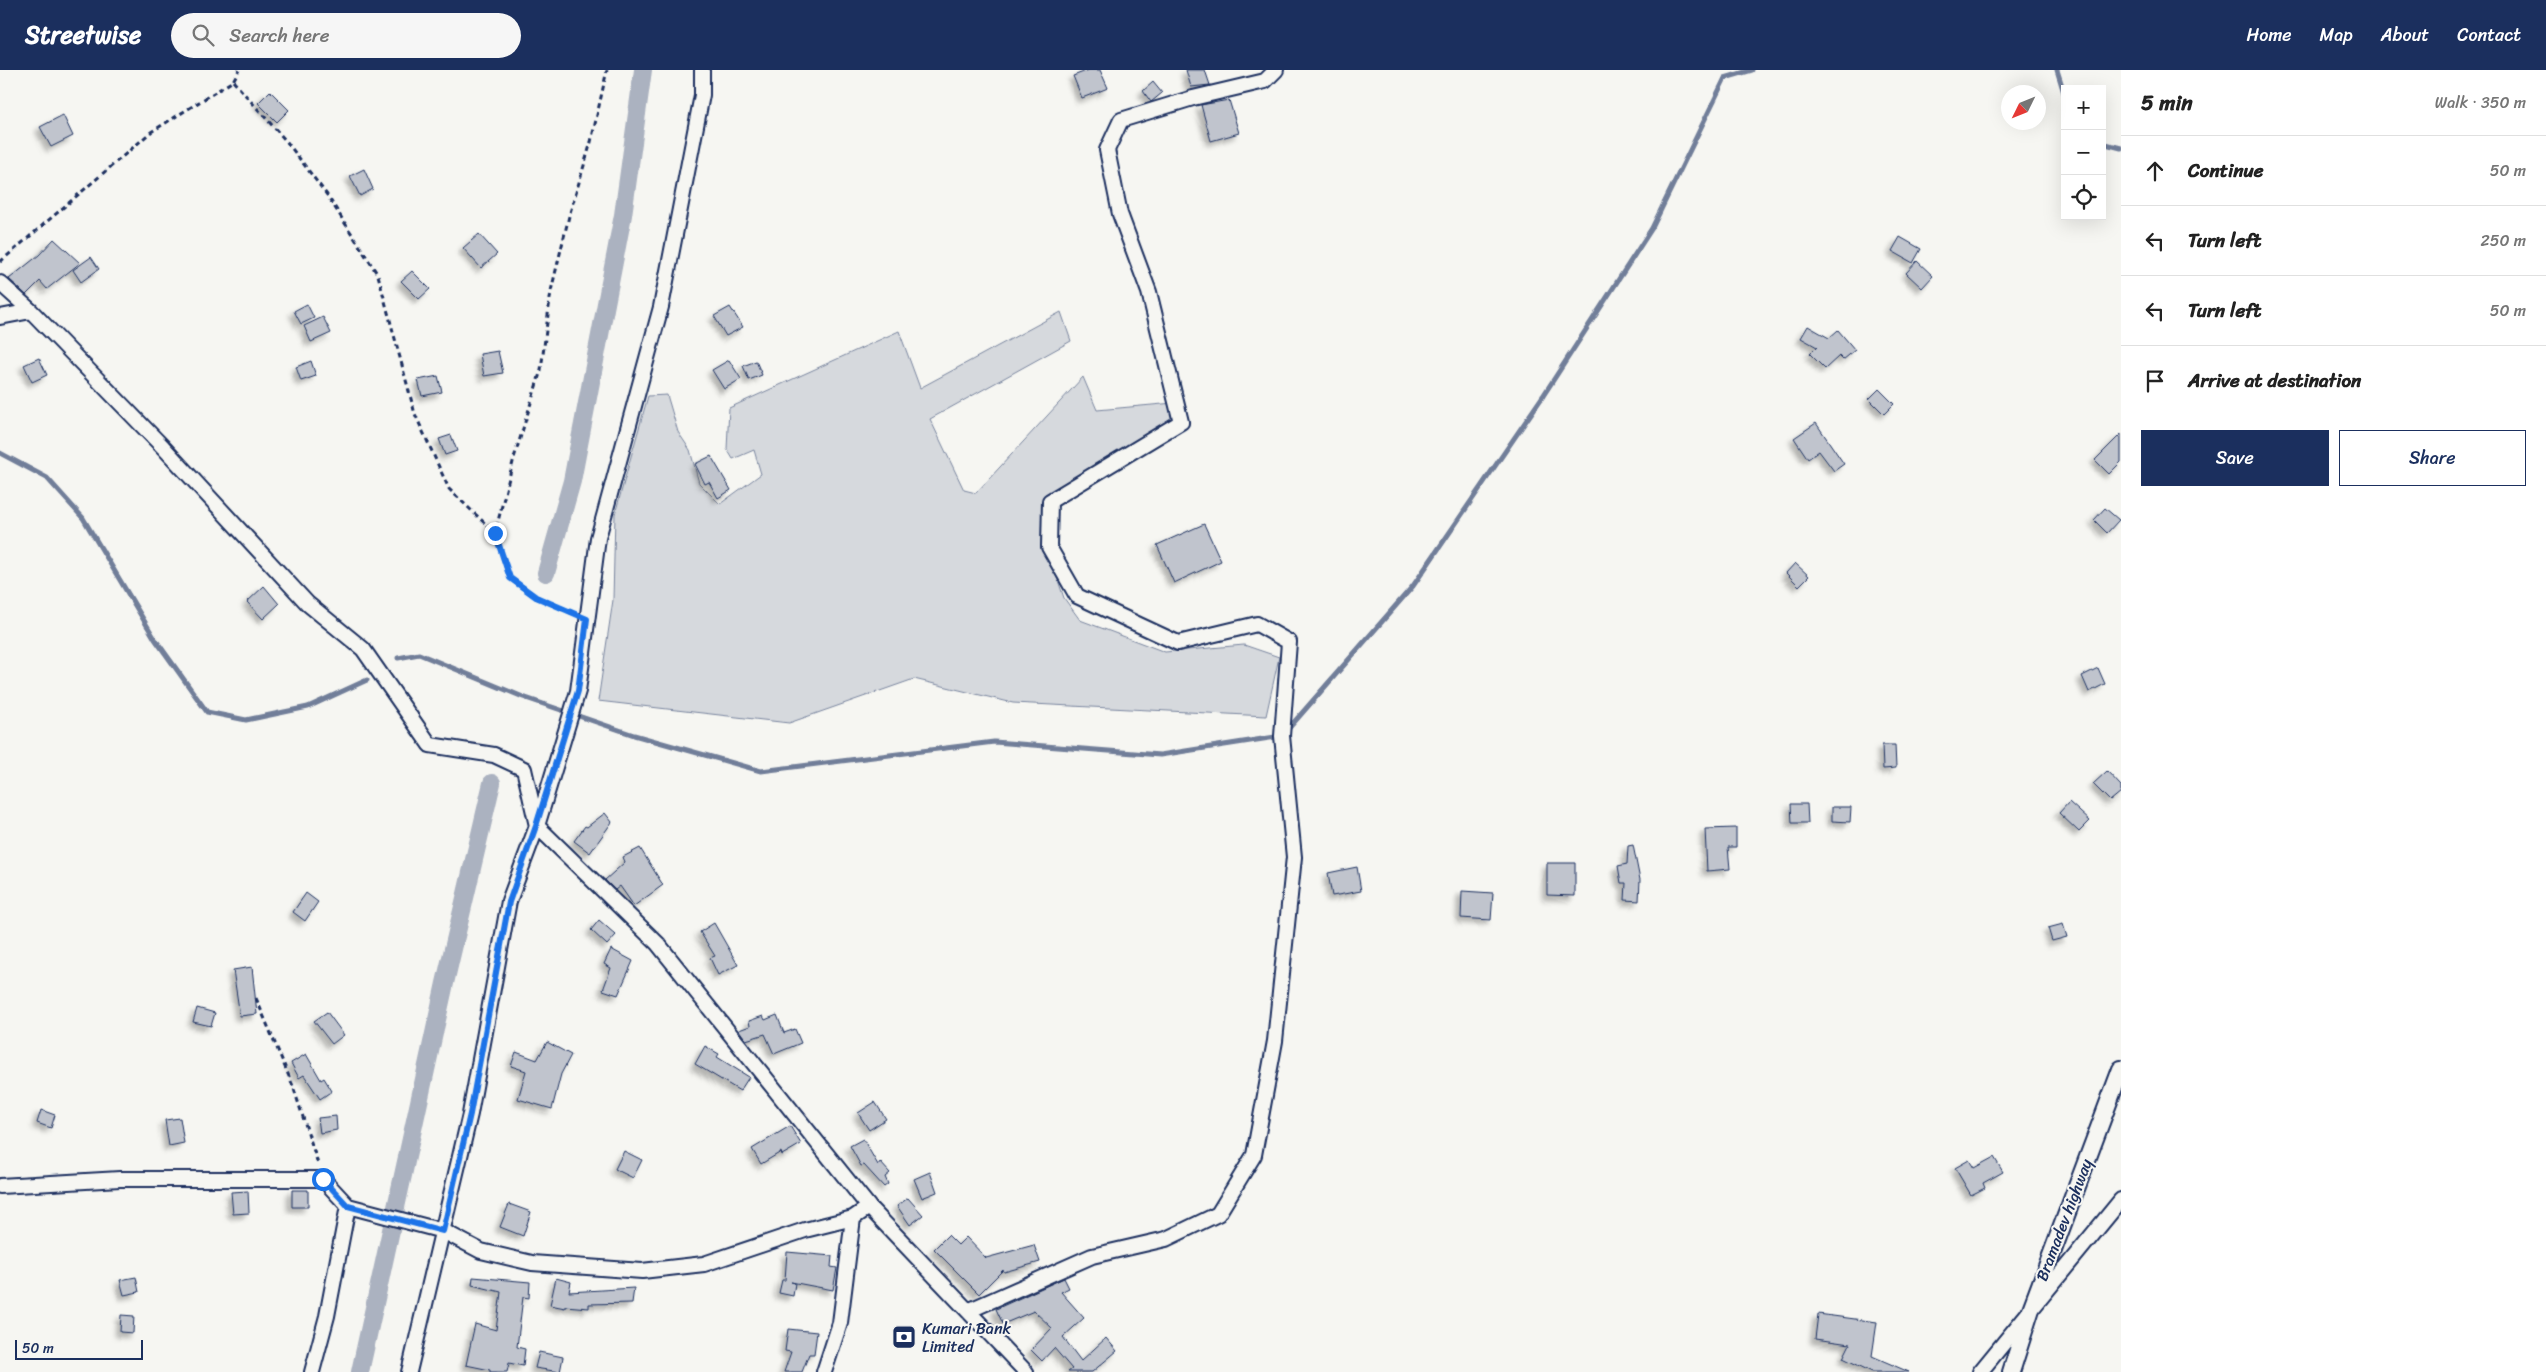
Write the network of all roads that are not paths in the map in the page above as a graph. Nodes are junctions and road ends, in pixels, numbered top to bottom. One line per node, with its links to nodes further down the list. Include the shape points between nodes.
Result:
1 (702, 70): 6 (street, via 702,95 661,307 598,538 578,691)
2 (1276, 70): 15 (street, via 1265,81 1121,120 1107,150 1120,214 1149,292 1181,422 1050,501 1049,547 1077,596 1178,643 1257,624 1289,642 1282,736 1294,857 1275,1041 1254,1155 1218,1214 1166,1239 1092,1256)
3 (0, 283): 4 (street)
4 (31, 311): 5 (street); 6 (street, via 308,604 363,649 430,745 494,755 524,769)
5 (0, 317)
6 (536, 826): 11 (street, via 658,944); 13 (street, via 509,902 470,1114)
7 (2121, 1069): 14 (street, Bramadev highway)
8 (0, 1186): 10 (street, via 120,1179 323,1179)
9 (2121, 1200): 14 (street)
10 (348, 1206): 13 (street); 16 (street, via 327,1316)
11 (869, 1207): 12 (street); 15 (street)
12 (853, 1218): 13 (street, via 805,1230 704,1264 642,1271 532,1263 481,1252); 18 (street, via 840,1323)
13 (443, 1231): 17 (street)
14 (2031, 1309): 20 (street); 21 (street, Bramadev highway)
15 (968, 1311): 19 (street)
16 (312, 1372)
17 (409, 1372)
18 (824, 1372)
19 (1026, 1372)
20 (1980, 1372)
21 (2011, 1372)

